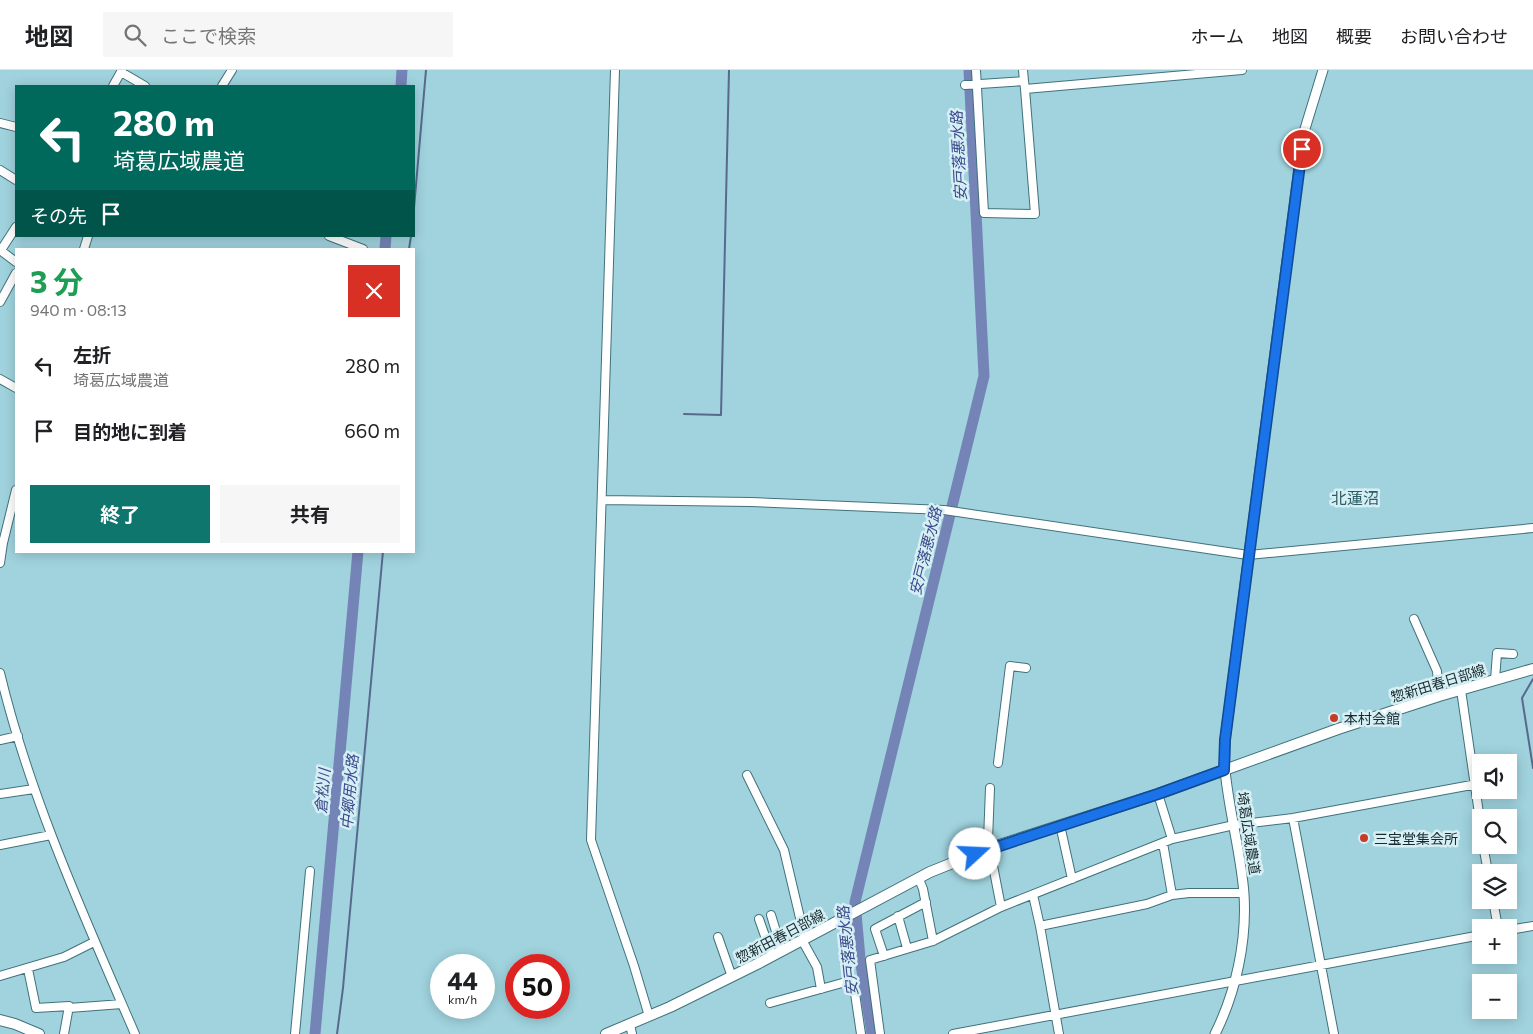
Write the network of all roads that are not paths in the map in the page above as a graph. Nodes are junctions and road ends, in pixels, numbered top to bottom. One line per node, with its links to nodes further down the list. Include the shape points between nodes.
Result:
1 (232, 70): 11 (street)
2 (615, 70): 28 (street)
3 (976, 70): 8 (street)
4 (1023, 70): 13 (street)
5 (1242, 70): 13 (street)
6 (1323, 70): 31 (street, 埼葛広域農道, via 1304,132)
7 (121, 71): 9 (street); 10 (street)
8 (977, 84): 12 (street); 13 (street); 13 (street, via 984,212 1035,214)
9 (114, 85)
10 (143, 85)
11 (223, 85)
12 (965, 85)
13 (1024, 85)
14 (0, 123): 15 (street)
15 (15, 126)
16 (0, 170): 17 (street)
17 (15, 179)
18 (15, 228): 21 (street)
19 (332, 237): 20 (street)
20 (360, 248)
21 (0, 250): 22 (street)
22 (15, 261)
23 (15, 275): 24 (street)
24 (0, 302)
25 (0, 379): 26 (street)
26 (15, 387)
27 (15, 493): 30 (street)
28 (602, 500): 31 (street, via 944,510); 93 (street, via 591,840)
29 (1533, 528): 31 (street)
30 (1, 542): 32 (street)
31 (1248, 555): 46 (street, 埼葛広域農道)
32 (0, 563)
33 (1414, 619): 41 (street, via 1437,671)
34 (1513, 654): 38 (street, via 1497,653)
35 (1026, 668): 45 (street, via 1010,666)
36 (1533, 670): 38 (main road, 惣新田春日部線)
37 (0, 673): 39 (street)
38 (1495, 680): 40 (main road, 惣新田春日部線)
39 (2, 688): 42 (street)
40 (1462, 690): 41 (main road, 惣新田春日部線); 44 (street)
41 (1439, 696): 46 (main road, 惣新田春日部線)
42 (18, 736): 43 (street); 50 (street)
43 (0, 740)
44 (1472, 754)
45 (998, 763)
46 (1224, 770): 52 (main road, 惣新田春日部線); 55 (street, 埼葛広域農道)
47 (747, 775): 77 (street, via 784,850)
48 (1472, 785): 53 (street)
49 (990, 788): 60 (street)
50 (34, 789): 51 (street); 56 (street)
51 (0, 794)
52 (1158, 794): 54 (main road, 惣新田春日部線); 57 (street)
53 (1294, 818): 55 (street); 84 (street)
54 (1060, 825): 60 (main road, 惣新田春日部線); 63 (street)
55 (1234, 825): 57 (street); 64 (street, 埼葛広域農道)
56 (51, 835): 59 (street); 79 (street)
57 (1172, 839): 58 (street)
58 (1163, 843): 63 (street); 66 (street)
59 (0, 845)
60 (990, 848): 62 (main road, 惣新田春日部線); 68 (street)
61 (310, 871): 100 (street)
62 (919, 878): 67 (street); 77 (main road, 惣新田春日部線)
63 (1072, 879): 65 (street)
64 (1244, 894): 66 (street); 88 (street, 埼葛広域農道, via 1245,922)
65 (1033, 895): 68 (street); 72 (street)
66 (1172, 895): 72 (street, via 1147,904)
67 (926, 902): 70 (street); 78 (street)
68 (1001, 907): 78 (street)
69 (771, 915): 81 (street)
70 (898, 916): 80 (street); 83 (street, via 875,929)
71 (759, 919): 82 (street)
72 (1040, 926): 94 (street)
73 (1533, 926): 74 (street)
74 (1517, 929)
75 (718, 936): 87 (street)
76 (1472, 937): 84 (street)
77 (804, 939): 81 (main road, 惣新田春日部線); 89 (street, via 817,967)
78 (933, 941): 80 (street)
79 (94, 942): 85 (street, via 64,957); 91 (street)
80 (908, 948): 83 (street)
81 (782, 951): 82 (main road, 惣新田春日部線)
82 (772, 956): 87 (main road, 惣新田春日部線)
83 (884, 956): 103 (street, via 870,960)
84 (1322, 965): 88 (street); 107 (street)
85 (28, 969): 86 (street); 92 (street, via 36,1008)
86 (0, 976)
87 (732, 977): 93 (main road, 惣新田春日部線)
88 (1234, 982): 94 (street); 106 (street, 埼葛広域農道)
89 (821, 989): 90 (street); 102 (street, via 853,980)
90 (770, 1003)
91 (122, 1004): 92 (street); 99 (street)
92 (68, 1008): 98 (street)
93 (649, 1016): 96 (main road, 惣新田春日部線)
94 (1056, 1016): 104 (street); 105 (street)
95 (0, 1020): 97 (main road)
96 (631, 1029): 101 (main road, 惣新田春日部線)
97 (39, 1034)
98 (64, 1034)
99 (135, 1034)
100 (295, 1034)
101 (606, 1034)
102 (861, 1034)
103 (880, 1034)
104 (953, 1034)
105 (1059, 1034)
106 (1215, 1034)
107 (1334, 1034)

